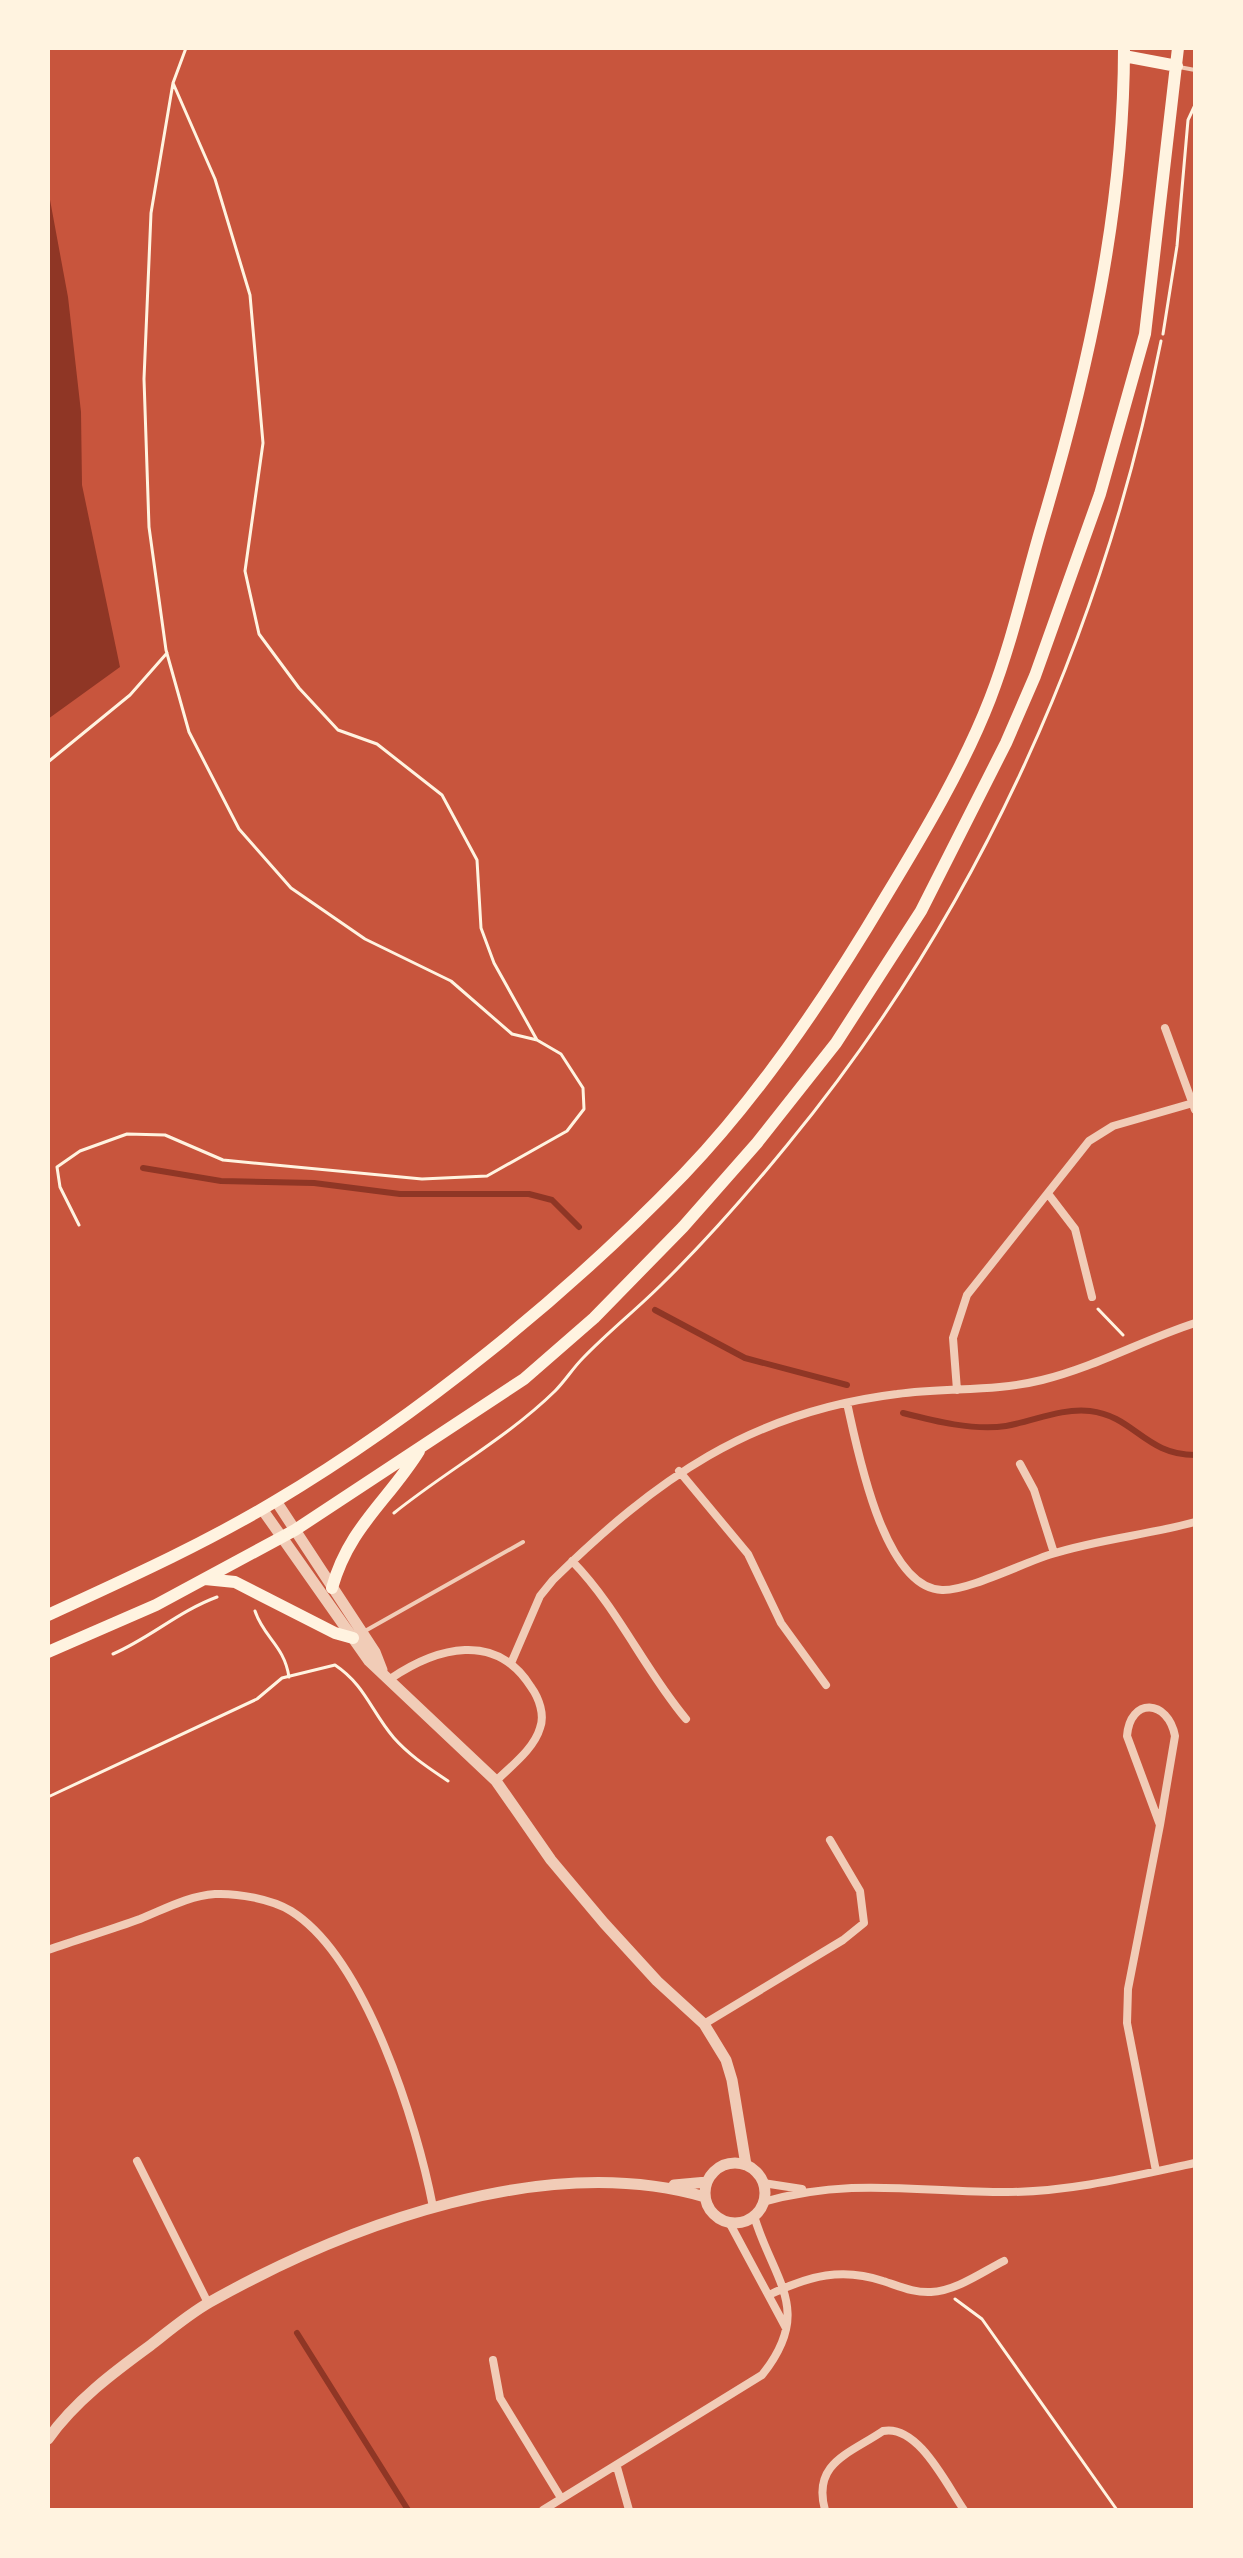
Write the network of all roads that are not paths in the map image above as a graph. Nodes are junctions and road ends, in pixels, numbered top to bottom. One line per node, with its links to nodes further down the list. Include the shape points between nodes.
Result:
1 (1178, 48): 3 (main road)
2 (1124, 52): 3 (main road); 15 (main road, via 1105,267 1058,474 989,703 919,841 859,942 768,1071 686,1171 467,1368 378,1435)
3 (1177, 66): 4 (lane); 12 (main road, via 1145,334 1100,494 1035,676 921,911 813,1074 683,1227 594,1318 524,1379)
4 (1195, 70)
5 (1165, 1028): 6 (street)
6 (1194, 1107): 7 (street, via 1101,1131)
7 (1049, 1195): 8 (street, via 1075,1229); 10 (street, via 967,1295 953,1338)
8 (1092, 1297)
9 (1195, 1323): 10 (street, via 1042,1380)
10 (957, 1390): 11 (street)
11 (847, 1403): 14 (street, via 752,1433); 21 (street, via 882,1528 904,1564 927,1587 951,1590)
12 (423, 1445): 18 (main road); 24 (main road, via 356,1533)
13 (1020, 1464): 21 (street)
14 (679, 1471): 22 (street); 30 (street, via 748,1554 781,1623)
15 (276, 1501): 16 (main road); 18 (street)
16 (262, 1509): 19 (street); 25 (main road)
17 (1195, 1522): 21 (street)
18 (295, 1530): 19 (main road); 24 (street)
19 (281, 1537): 23 (main road); 26 (street)
20 (523, 1542): 26 (lane)
21 (1054, 1553)
22 (572, 1561): 28 (street, via 540,1596); 31 (street, via 603,1595)
23 (205, 1579): 26 (main road, via 235,1582 335,1633); 27 (main road)
24 (332, 1588): 26 (street)
25 (48, 1615)
26 (358, 1635): 29 (street, via 369,1661)
27 (48, 1652)
28 (512, 1661): 29 (street, via 456,1649); 32 (street, via 536,1695 542,1719 532,1744)
29 (386, 1675): 32 (street)
30 (826, 1685)
31 (686, 1719)
32 (496, 1781): 36 (street, via 551,1860 604,1923)
33 (1160, 1825): 33 (street, via 1127,1736 1133,1714 1146,1707 1161,1710 1172,1721 1175,1736); 42 (street, via 1128,1989 1127,2023)
34 (830, 1840): 36 (street, via 860,1891 864,1923)
35 (48, 1950): 49 (street, via 216,1894 259,1899 291,1910 318,1934 344,1970 378,2033 423,2157)
36 (704, 2024): 37 (street, via 726,2060)
37 (738, 2130): 40 (street); 41 (street)
38 (137, 2161): 55 (street)
39 (1195, 2163): 42 (street)
40 (727, 2164): 41 (street); 43 (street)
41 (746, 2165): 44 (street)
42 (1156, 2171): 46 (street, via 1008,2192 866,2185)
43 (707, 2182): 45 (street); 47 (street)
44 (763, 2183): 46 (street); 48 (street)
45 (670, 2186): 47 (street); 49 (street, via 554,2185)
46 (807, 2190): 48 (street)
47 (705, 2197): 51 (street, via 713,2213)
48 (763, 2202): 50 (street)
49 (433, 2207): 55 (street, via 301,2256)
50 (754, 2216): 51 (street); 53 (street)
51 (729, 2222): 54 (street)
52 (1004, 2261): 53 (street, via 950,2288 916,2292 866,2275 831,2273)
53 (783, 2288): 54 (street); 56 (street, via 791,2311)
54 (771, 2294): 56 (street)
55 (208, 2303): 58 (street, via 81,2401)
56 (786, 2328): 59 (street, via 775,2359 762,2375)
57 (493, 2360): 60 (street, via 500,2398)
58 (48, 2439)
59 (617, 2467): 60 (street); 62 (street)
60 (561, 2498): 61 (street)
61 (543, 2510)
62 (629, 2510)
63 (825, 2510): 64 (street, via 821,2489 828,2469 893,2429 914,2439)
64 (964, 2510)

